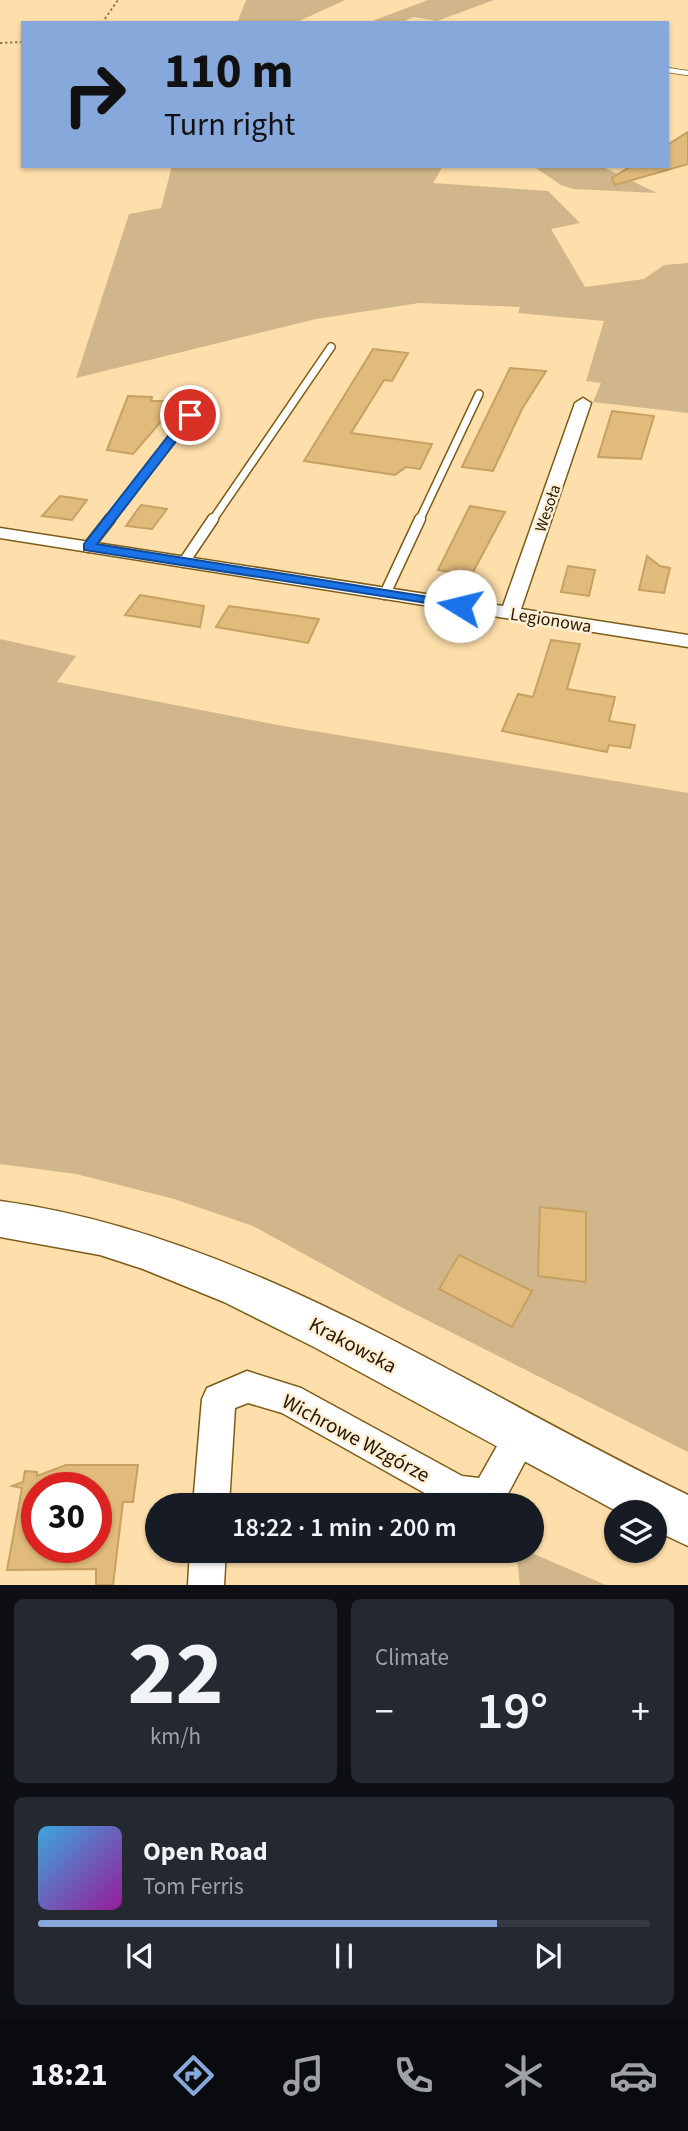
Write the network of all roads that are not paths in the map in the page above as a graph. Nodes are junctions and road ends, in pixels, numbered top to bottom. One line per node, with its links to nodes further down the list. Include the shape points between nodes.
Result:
1 (669, 70): 2 (lane)
2 (688, 73)
3 (331, 347): 9 (lane)
4 (479, 394): 10 (lane)
5 (583, 402): 11 (street, Wesoła)
6 (190, 415): 8 (lane)
7 (0, 533): 8 (street, Legionowa)
8 (88, 547): 9 (street, Legionowa)
9 (184, 562): 10 (street, Legionowa)
10 (385, 594): 11 (street, Legionowa)
11 (510, 614): 12 (street, Legionowa)
12 (688, 641)
13 (0, 1219): 14 (main road, Krakowska, via 93,1234 183,1263 257,1295)
14 (522, 1435): 17 (street, Wichrowe Wzgórze); 18 (main road, Krakowska)
15 (212, 1493): 16 (street, Wichrowe Wzgórze, via 219,1399 247,1387 289,1399)
16 (461, 1493)
17 (490, 1493)
18 (688, 1521)
19 (207, 1563): 20 (street)
20 (206, 1585)

